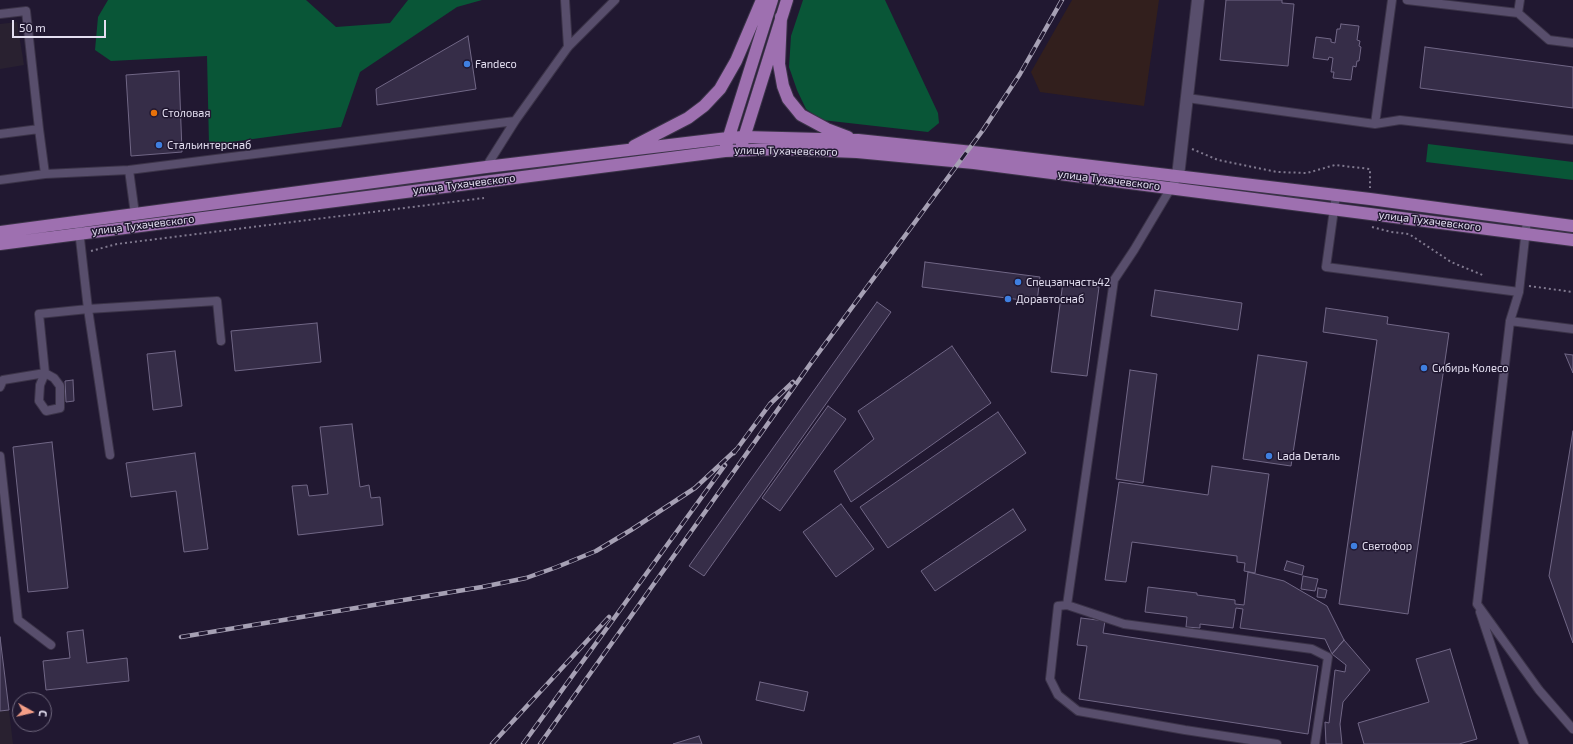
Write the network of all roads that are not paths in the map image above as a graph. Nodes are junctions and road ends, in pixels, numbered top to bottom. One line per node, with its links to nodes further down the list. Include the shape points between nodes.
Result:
1 (565, 0): 14 (lane)
2 (614, 0): 14 (lane)
3 (762, 0): 24 (main road, via 736,61 720,89 688,118)
4 (772, 0): 21 (main road)
5 (787, 0): 12 (main road)
6 (1198, 0): 15 (street)
7 (1392, 0): 17 (lane)
8 (1407, 0): 10 (lane)
9 (1520, 0): 10 (lane)
10 (1518, 13): 13 (lane, via 1549,40)
11 (0, 14): 18 (lane, via 26,11)
12 (781, 17): 20 (main road); 22 (main road, via 779,64 788,99 801,115 827,130)
13 (1573, 43)
14 (568, 47): 16 (lane)
15 (1187, 98): 17 (lane); 30 (street)
16 (515, 121): 27 (lane); 28 (lane)
17 (1375, 124): 23 (lane, via 1400,120)
18 (39, 129): 19 (lane); 29 (lane)
19 (0, 134)
20 (744, 137): 21 (main road, улица Тухачевского); 22 (main road, улица Тухачевского); 25 (main road)
21 (728, 138): 24 (main road, улица Тухачевского); 26 (main road)
22 (858, 140): 30 (main road, улица Тухачевского)
23 (1573, 140)
24 (626, 150): 27 (main road, улица Тухачевского)
25 (741, 150): 26 (main road, улица Тухачевского); 32 (main road, улица Тухачевского, via 780,149 872,154 974,163)
26 (725, 151): 38 (main road, улица Тухачевского)
27 (486, 167): 35 (main road, улица Тухачевского)
28 (129, 170): 29 (lane); 35 (lane)
29 (45, 174): 31 (lane)
30 (1178, 176): 32 (lane); 33 (main road, улица Тухачевского)
31 (0, 180)
32 (1172, 188): 34 (main road, улица Тухачевского); 52 (lane, via 1114,280)
33 (1336, 195): 34 (lane); 36 (main road, улица Тухачевского)
34 (1334, 209): 40 (main road, улица Тухачевского); 43 (lane, via 1326,267)
35 (135, 214): 38 (main road, улица Тухачевского)
36 (1527, 220): 37 (main road, улица Тухачевского); 40 (lane)
37 (1573, 226)
38 (79, 227): 39 (main road, улица Тухачевского); 42 (main road, улица Тухачевского); 44 (lane)
39 (0, 232)
40 (1525, 234): 41 (main road, улица Тухачевского); 43 (lane)
41 (1573, 240)
42 (0, 244)
43 (1520, 288): 45 (lane)
44 (88, 310): 47 (lane, via 217,302); 48 (lane, via 39,314 45,373 3,380); 49 (lane)
45 (1510, 321): 46 (lane); 51 (lane)
46 (1573, 329)
47 (221, 341)
48 (0, 387)
49 (110, 455)
50 (0, 456): 53 (lane, via 18,620)
51 (1477, 604): 54 (lane, via 1539,690); 58 (lane)
52 (1067, 605): 55 (lane, via 1058,606 1050,679 1058,695 1078,711); 57 (lane, via 1124,624 1312,649 1328,657)
53 (51, 645)
54 (1573, 728)
55 (1258, 743): 56 (lane)
56 (1277, 744)
57 (1315, 744)
58 (1524, 744)

